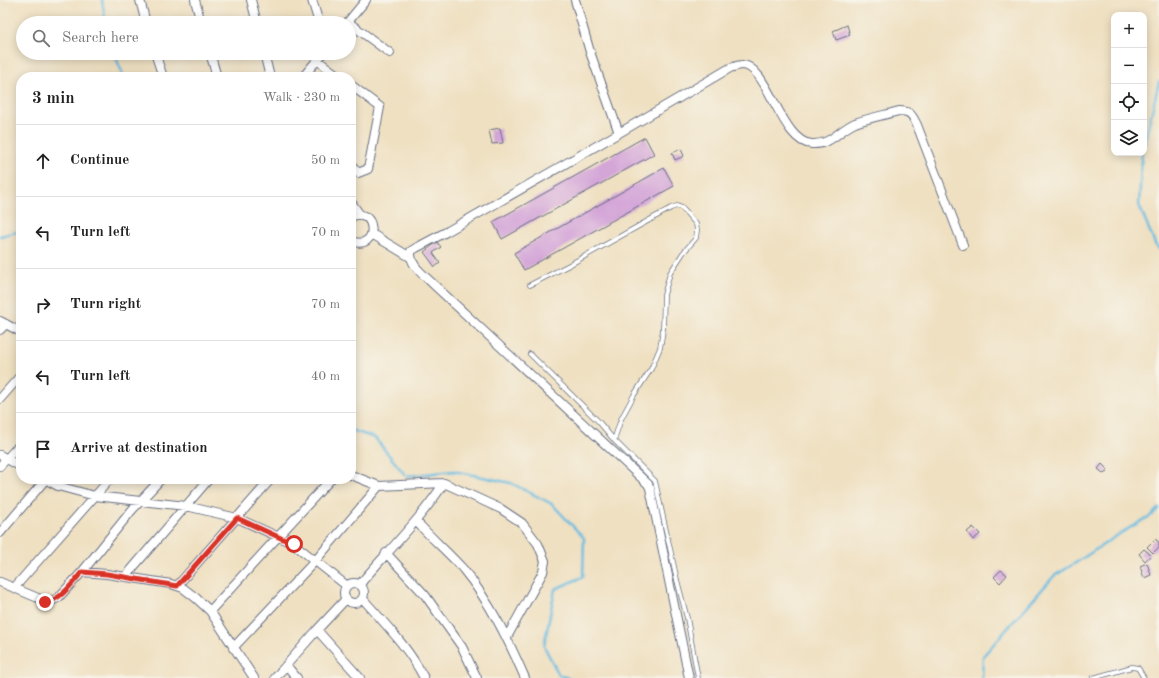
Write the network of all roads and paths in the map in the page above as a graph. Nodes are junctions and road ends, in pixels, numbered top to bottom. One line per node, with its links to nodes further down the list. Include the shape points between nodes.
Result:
1 (140, 0): 7 (street)
2 (195, 0): 8 (street)
3 (251, 0): 9 (street)
4 (312, 0): 10 (street)
5 (366, 0): 11 (street)
6 (575, 0): 24 (street, via 590,52)
7 (144, 16)
8 (199, 16)
9 (254, 16)
10 (317, 16)
11 (353, 16)
12 (356, 29): 13 (street)
13 (390, 53)
14 (157, 60): 18 (street)
15 (212, 60): 19 (street)
16 (266, 60): 20 (street)
17 (317, 60): 21 (street); 22 (street)
18 (161, 72)
19 (216, 72)
20 (269, 72)
21 (307, 72)
22 (333, 72)
23 (356, 89): 25 (street, via 380,106 368,169 358,173)
24 (619, 133): 31 (street, via 730,68 742,64 760,76 787,126 800,139 810,144 824,144 854,123 906,111 911,114 917,125); 32 (street, via 416,248 411,251)
25 (356, 170)
26 (356, 209): 27 (street)
27 (360, 215): 28 (street); 29 (street, via 370,221)
28 (356, 216)
29 (372, 234): 30 (street, via 363,242); 32 (street)
30 (356, 243)
31 (963, 245)
32 (410, 257): 84 (street, via 413,264 432,283 648,484)
33 (530, 285): 39 (lane, via 671,208 682,208 696,224 696,238 670,272 664,295 660,348 651,369 621,418)
34 (2, 325): 35 (street)
35 (16, 330)
36 (530, 354): 39 (lane)
37 (16, 381): 38 (street)
38 (0, 399)
39 (614, 440): 85 (lane, via 655,481 687,618)
40 (16, 447): 41 (street)
41 (3, 457): 42 (street); 43 (street)
42 (16, 464)
43 (0, 466)
44 (356, 477): 53 (street)
45 (444, 483): 53 (street); 58 (street); 74 (street, via 501,508 522,523 538,544 545,561 543,572)
46 (42, 484): 59 (street)
47 (55, 484): 54 (street)
48 (106, 484): 54 (street)
49 (156, 484): 55 (street)
50 (205, 484): 56 (street)
51 (267, 484): 57 (street)
52 (326, 484): 60 (street)
53 (379, 486): 62 (street)
54 (95, 496): 55 (street); 69 (street)
55 (141, 501): 56 (street); 63 (street)
56 (186, 506): 57 (street); 64 (street)
57 (237, 518): 60 (street); 67 (street)
58 (416, 521): 61 (street); 74 (street, via 463,570 488,604)
59 (0, 534)
60 (278, 536): 62 (street); 72 (street)
61 (386, 553): 66 (street); 82 (street, via 425,594 462,647)
62 (316, 560): 68 (street); 75 (street)
63 (82, 572): 64 (street); 69 (street, via 58,598 51,601 45,602)
64 (125, 577): 67 (street)
65 (0, 582): 69 (street)
66 (360, 584): 68 (street, via 354,582); 71 (street, via 364,592)
67 (177, 586): 72 (street, via 184,588)
68 (347, 586): 70 (street, via 344,592)
69 (14, 588)
70 (346, 599): 71 (street, via 355,603); 73 (street)
71 (363, 599): 81 (street, via 394,634)
72 (210, 611): 75 (street)
73 (317, 630): 76 (street); 80 (street)
74 (507, 637): 83 (street)
75 (233, 648): 77 (street)
76 (286, 665): 78 (street); 79 (street)
77 (254, 678)
78 (275, 678)
79 (297, 678)
80 (360, 678)
81 (424, 678)
82 (477, 678)
83 (525, 678)
84 (689, 678)
85 (698, 678)
86 (1093, 678): 87 (lane, via 1132,667 1138,668)
87 (1144, 678)

